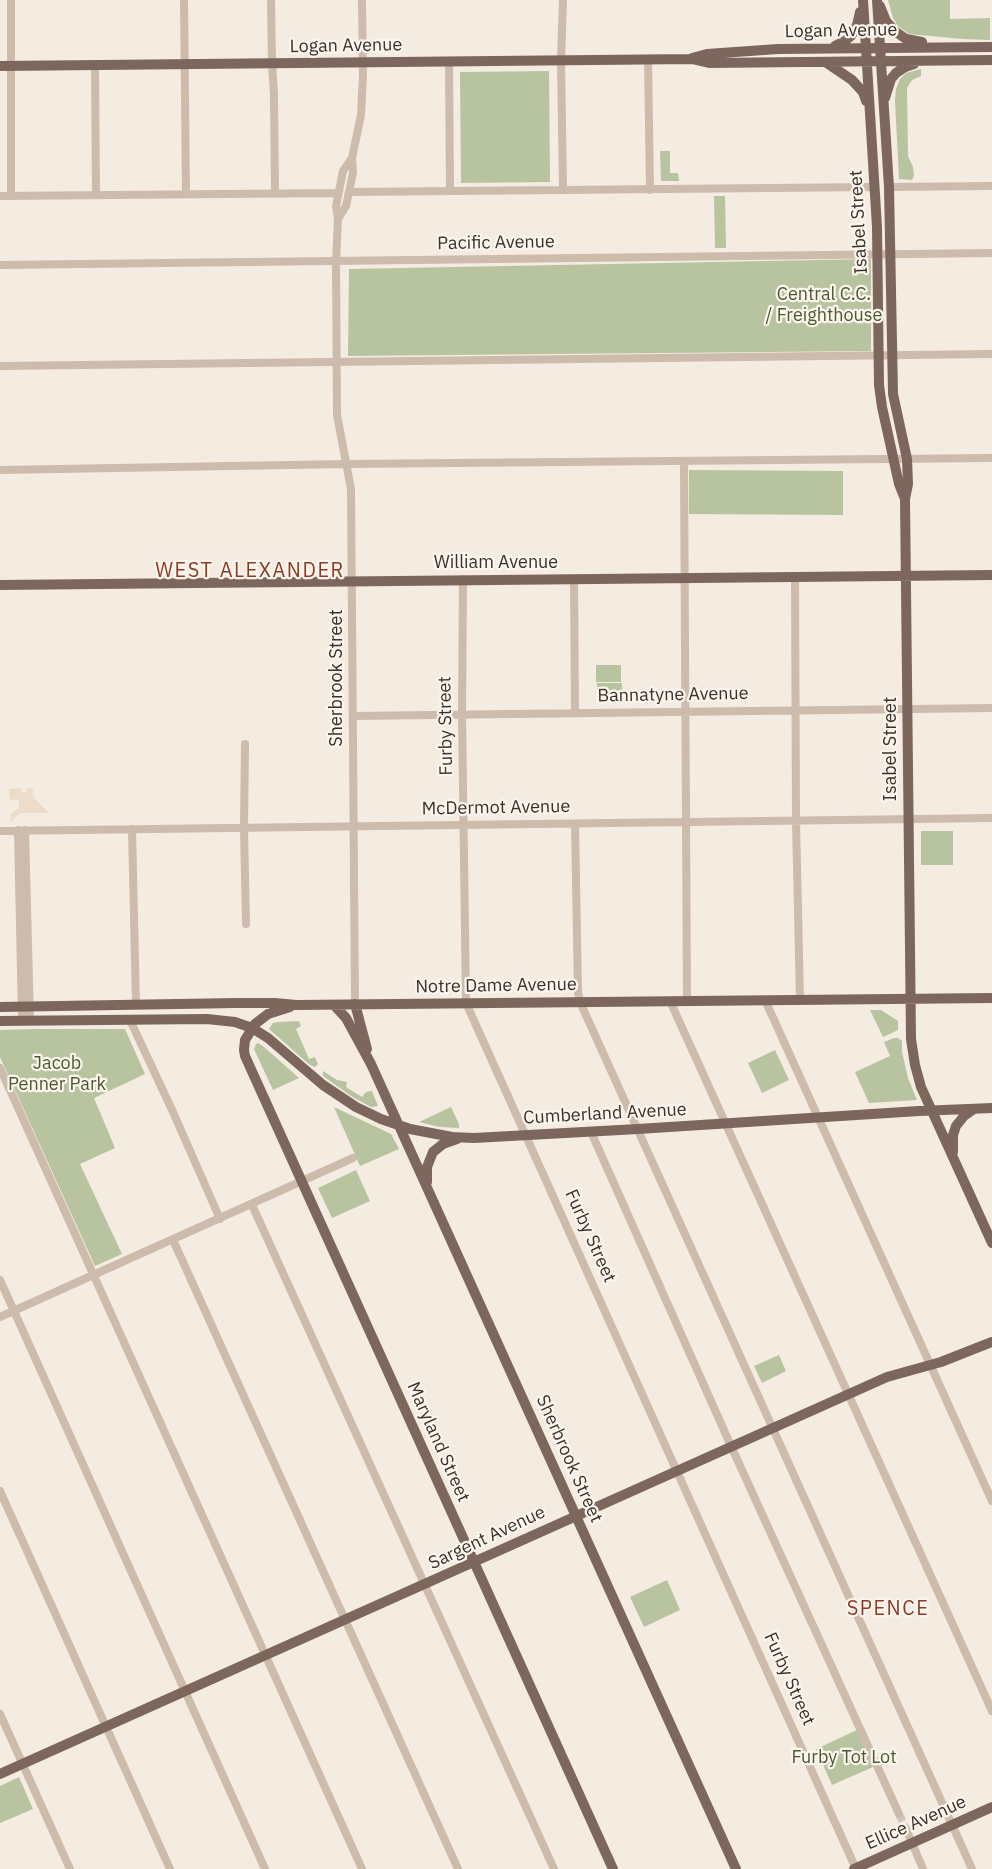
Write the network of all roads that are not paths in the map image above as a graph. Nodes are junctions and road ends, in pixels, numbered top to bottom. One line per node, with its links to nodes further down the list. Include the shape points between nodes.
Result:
1 (11, 0): 26 (street)
2 (184, 0): 24 (street)
3 (271, 0): 23 (street)
4 (362, 0): 20 (street, Sherbrook Street)
5 (563, 0): 15 (street)
6 (862, 0): 11 (main road, via 853,32 845,41); 12 (main road, Isabel Street)
7 (877, 1): 8 (main road, via 890,26 900,35 911,41); 9 (main road, Isabel Street)
8 (952, 46): 9 (main road, Logan Avenue); 10 (main road, Logan Avenue)
9 (879, 47): 12 (main road, Logan Avenue); 22 (main road, Isabel Street)
10 (992, 47)
11 (829, 48): 12 (main road, Logan Avenue); 14 (main road, Logan Avenue, via 707,54)
12 (865, 48): 21 (main road, Isabel Street)
13 (648, 59): 14 (main road, Logan Avenue); 15 (main road, Logan Avenue); 35 (street)
14 (692, 59): 18 (main road, Logan Avenue, via 709,63)
15 (561, 60): 17 (main road, Logan Avenue); 33 (street)
16 (992, 60): 19 (main road, Logan Avenue)
17 (450, 61): 20 (main road, Logan Avenue); 34 (street)
18 (824, 61): 21 (main road, Logan Avenue); 28 (main road, via 852,80)
19 (922, 61): 22 (main road, Logan Avenue); 27 (main road, via 896,73)
20 (363, 62): 23 (main road, Logan Avenue); 29 (street, Sherbrook Street, via 361,115)
21 (866, 62): 22 (main road, Logan Avenue); 28 (main road, Isabel Street)
22 (880, 62): 27 (main road, Isabel Street)
23 (272, 63): 24 (main road, Logan Avenue); 37 (street)
24 (184, 64): 25 (main road, Logan Avenue); 39 (street)
25 (95, 65): 26 (main road, Logan Avenue); 40 (street)
26 (5, 66): 42 (street)
27 (884, 101): 32 (main road, Isabel Street)
28 (868, 105): 31 (main road, Isabel Street)
29 (352, 158): 36 (street, Sherbrook Street); 38 (street, Sherbrook Street, via 343,171)
30 (992, 186): 32 (street)
31 (875, 187): 35 (street); 45 (main road, Isabel Street)
32 (890, 187): 46 (main road, Isabel Street)
33 (563, 189): 34 (street); 35 (street)
34 (450, 190): 36 (street)
35 (650, 190)
36 (349, 192): 43 (street, Sherbrook Street)
37 (274, 193): 38 (street); 39 (street)
38 (338, 193): 43 (street, Sherbrook Street)
39 (186, 194): 40 (street)
40 (96, 195): 42 (street)
41 (0, 196): 42 (street)
42 (11, 196)
43 (338, 219): 47 (street, Sherbrook Street)
44 (992, 254): 46 (street, Pacific Avenue)
45 (878, 255): 46 (street, Pacific Avenue); 47 (street, Pacific Avenue); 49 (main road, Isabel Street)
46 (890, 255): 51 (main road, Isabel Street)
47 (336, 262): 48 (street, Pacific Avenue); 52 (street, Sherbrook Street)
48 (0, 265)
49 (879, 354): 51 (street); 52 (street); 54 (main road, Isabel Street, via 879,384)
50 (992, 354): 51 (street)
51 (892, 355): 56 (main road, Isabel Street, via 895,406)
52 (336, 362): 53 (street); 58 (street, Sherbrook Street, via 338,420)
53 (0, 366)
54 (893, 458): 56 (street); 57 (street); 60 (main road, Isabel Street)
55 (992, 458): 56 (street)
56 (907, 459): 60 (main road, Isabel Street)
57 (684, 462): 58 (street); 64 (street)
58 (347, 464): 59 (street); 67 (street, Sherbrook Street)
59 (0, 470)
60 (905, 499): 63 (main road, Isabel Street)
61 (992, 575): 63 (main road, William Avenue)
62 (795, 577): 63 (main road, William Avenue); 64 (main road, William Avenue); 72 (street)
63 (906, 577): 70 (main road, Isabel Street)
64 (684, 578): 66 (main road, William Avenue); 71 (street)
65 (463, 579): 66 (main road, William Avenue); 67 (main road, William Avenue); 74 (street, Furby Street)
66 (574, 579): 73 (street)
67 (353, 582): 68 (main road, William Avenue); 75 (street, Sherbrook Street)
68 (0, 585)
69 (992, 708): 70 (street, Bannatyne Avenue)
70 (907, 709): 72 (street, Bannatyne Avenue); 78 (main road, Isabel Street)
71 (686, 711): 72 (street, Bannatyne Avenue); 73 (street, Bannatyne Avenue); 80 (street)
72 (795, 711): 79 (street)
73 (575, 712): 74 (street, Bannatyne Avenue)
74 (462, 714): 75 (street, Bannatyne Avenue); 82 (street, Furby Street)
75 (353, 716): 83 (street, Sherbrook Street)
76 (245, 744): 84 (street)
77 (992, 818): 78 (street, McDermot Avenue)
78 (908, 820): 79 (street, McDermot Avenue); 90 (main road, Isabel Street)
79 (796, 821): 80 (street, McDermot Avenue); 92 (street)
80 (686, 823): 81 (street, McDermot Avenue); 94 (street)
81 (575, 824): 82 (street, McDermot Avenue); 95 (street)
82 (465, 825): 83 (street, McDermot Avenue); 96 (street, Furby Street)
83 (354, 826): 84 (street, McDermot Avenue); 97 (street, Sherbrook Street)
84 (244, 828): 85 (street, McDermot Avenue); 88 (street)
85 (132, 829): 86 (street, McDermot Avenue); 98 (street)
86 (21, 830): 87 (street, McDermot Avenue); 102 (street)
87 (0, 831)
88 (246, 924)
89 (992, 998): 90 (main road, Notre Dame Avenue)
90 (910, 999): 92 (main road, Notre Dame Avenue); 111 (main road, Isabel Street, via 915,1065)
91 (765, 1000): 92 (main road, Notre Dame Avenue); 94 (main road, Notre Dame Avenue); 112 (street)
92 (800, 1000)
93 (670, 1001): 94 (main road, Notre Dame Avenue); 95 (main road, Notre Dame Avenue); 113 (street)
94 (687, 1001)
95 (580, 1002): 96 (main road, Notre Dame Avenue); 115 (street)
96 (466, 1003): 97 (main road, Notre Dame Avenue); 117 (street, Furby Street)
97 (355, 1004): 100 (main road, Notre Dame Avenue); 107 (main road, Sherbrook Street)
98 (136, 1005): 99 (main road, Notre Dame Avenue); 102 (main road, Notre Dame Avenue)
99 (296, 1005): 100 (main road, Notre Dame Avenue); 106 (main road, via 268,1014)
100 (334, 1005): 107 (main road, Sherbrook Street, via 346,1018)
101 (0, 1007): 102 (main road, Notre Dame Avenue)
102 (26, 1007): 103 (street)
103 (26, 1020): 104 (main road); 105 (main road)
104 (130, 1020): 106 (main road, via 207,1018); 124 (street)
105 (0, 1021)
106 (252, 1028): 114 (main road, Cumberland Avenue, via 341,1098); 121 (main road, Maryland Street, via 245,1040 245,1056)
107 (371, 1064): 114 (main road, Sherbrook Street)
108 (0, 1068): 127 (street)
109 (992, 1108): 110 (main road, Cumberland Avenue)
110 (974, 1109): 111 (main road, Cumberland Avenue); 120 (main road, via 956,1126)
111 (932, 1110): 112 (main road, Cumberland Avenue); 120 (main road, Isabel Street)
112 (817, 1117): 113 (main road, Cumberland Avenue); 132 (street)
113 (725, 1123): 115 (main road, Cumberland Avenue); 133 (street)
114 (400, 1126): 118 (main road, Cumberland Avenue); 122 (main road, Sherbrook Street)
115 (638, 1129): 116 (main road, Cumberland Avenue); 134 (street)
116 (591, 1132): 117 (main road, Cumberland Avenue); 135 (street)
117 (525, 1135): 118 (main road, Cumberland Avenue); 136 (street, Furby Street)
118 (460, 1138): 122 (main road, via 433,1152 427,1167)
119 (353, 1158): 121 (street)
120 (953, 1158): 126 (main road, Isabel Street)
121 (303, 1181): 123 (street); 140 (main road, Maryland Street)
122 (427, 1187): 139 (main road, Sherbrook Street)
123 (252, 1205): 124 (street); 141 (street)
124 (220, 1219): 125 (street)
125 (173, 1240): 127 (street); 142 (street)
126 (992, 1243)
127 (93, 1275): 129 (street); 143 (street)
128 (0, 1281): 129 (street)
129 (14, 1311): 130 (street); 144 (street)
130 (0, 1317)
131 (992, 1342): 132 (main road, Sargent Avenue)
132 (930, 1366): 133 (main road, Sargent Avenue, via 887,1377); 138 (street)
133 (848, 1394): 134 (main road, Sargent Avenue); 145 (street)
134 (773, 1428): 135 (main road, Sargent Avenue); 152 (street)
135 (731, 1446): 136 (main road, Sargent Avenue); 151 (street)
136 (676, 1470): 139 (main road, Sargent Avenue); 163 (street, Furby Street)
137 (0, 1491): 147 (street)
138 (992, 1501)
139 (577, 1515): 140 (main road, Sargent Avenue); 162 (main road, Sherbrook Street)
140 (474, 1562): 141 (main road, Sargent Avenue); 161 (main road, Maryland Street)
141 (425, 1585): 142 (main road, Sargent Avenue); 160 (street)
142 (346, 1620): 143 (main road, Sargent Avenue); 159 (street)
143 (266, 1656): 144 (main road, Sargent Avenue); 158 (street)
144 (185, 1693): 147 (main road, Sargent Avenue); 157 (street)
145 (992, 1711)
146 (0, 1714): 148 (street)
147 (107, 1727): 148 (main road, Sargent Avenue); 156 (street)
148 (23, 1764): 149 (main road, Sargent Avenue); 155 (street)
149 (0, 1774)
150 (992, 1807): 152 (main road, Ellice Avenue)
151 (899, 1814)
152 (953, 1825): 154 (main road, Ellice Avenue); 165 (street)
153 (907, 1831): 154 (street)
154 (912, 1843): 163 (main road, Ellice Avenue); 164 (street)
155 (70, 1869)
156 (171, 1869)
157 (265, 1869)
158 (362, 1869)
159 (458, 1869)
160 (554, 1869)
161 (613, 1869)
162 (736, 1869)
163 (855, 1869)
164 (923, 1869)
165 (972, 1869)

